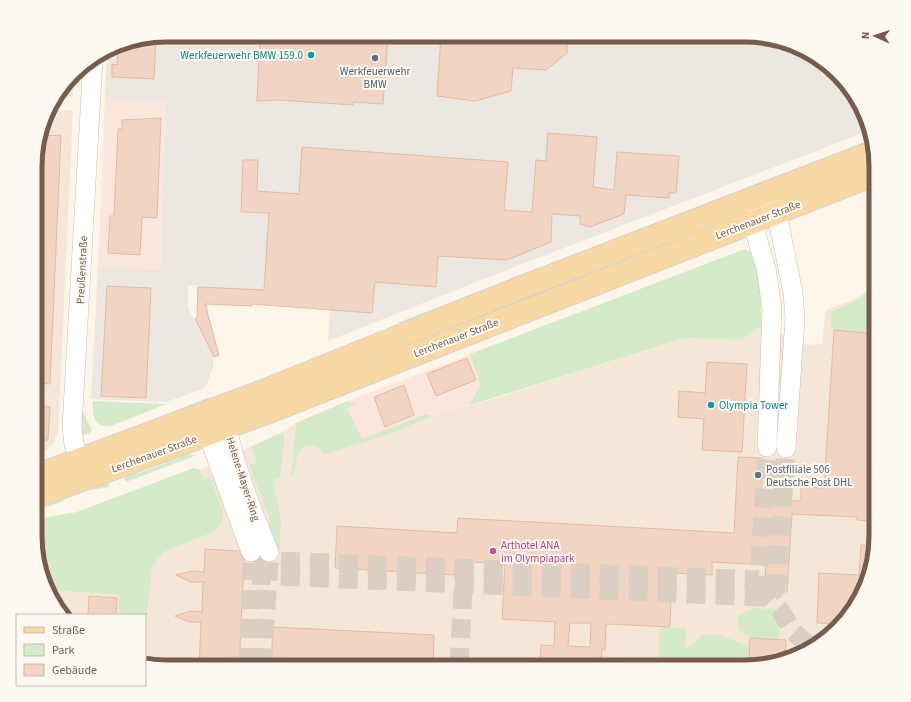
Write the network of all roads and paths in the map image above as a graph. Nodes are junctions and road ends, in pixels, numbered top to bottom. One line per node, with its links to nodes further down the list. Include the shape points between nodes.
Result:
1 (93, 66): 12 (street, Preußenstraße, via 72,427 74,444)
2 (868, 154): 4 (main road, Lerchenauer Straße)
3 (869, 177): 5 (main road, Lerchenauer Straße)
4 (759, 195): 5 (street); 8 (main road, Lerchenauer Straße)
5 (767, 217): 6 (street, via 756,235 770,291); 7 (street, via 793,293); 9 (main road, Lerchenauer Straße)
6 (772, 331): 7 (street, via 780,342); 10 (street)
7 (794, 348): 11 (street)
8 (218, 408): 9 (street, Helene-Mayer-Ring); 12 (main road, Lerchenauer Straße)
9 (217, 430): 12 (main road, Lerchenauer Straße); 15 (street, Helene-Mayer-Ring)
10 (767, 447)
11 (786, 448)
12 (83, 468): 13 (main road, Lerchenauer Straße); 14 (main road, Lerchenauer Straße)
13 (42, 475)
14 (42, 493)
15 (260, 552)

